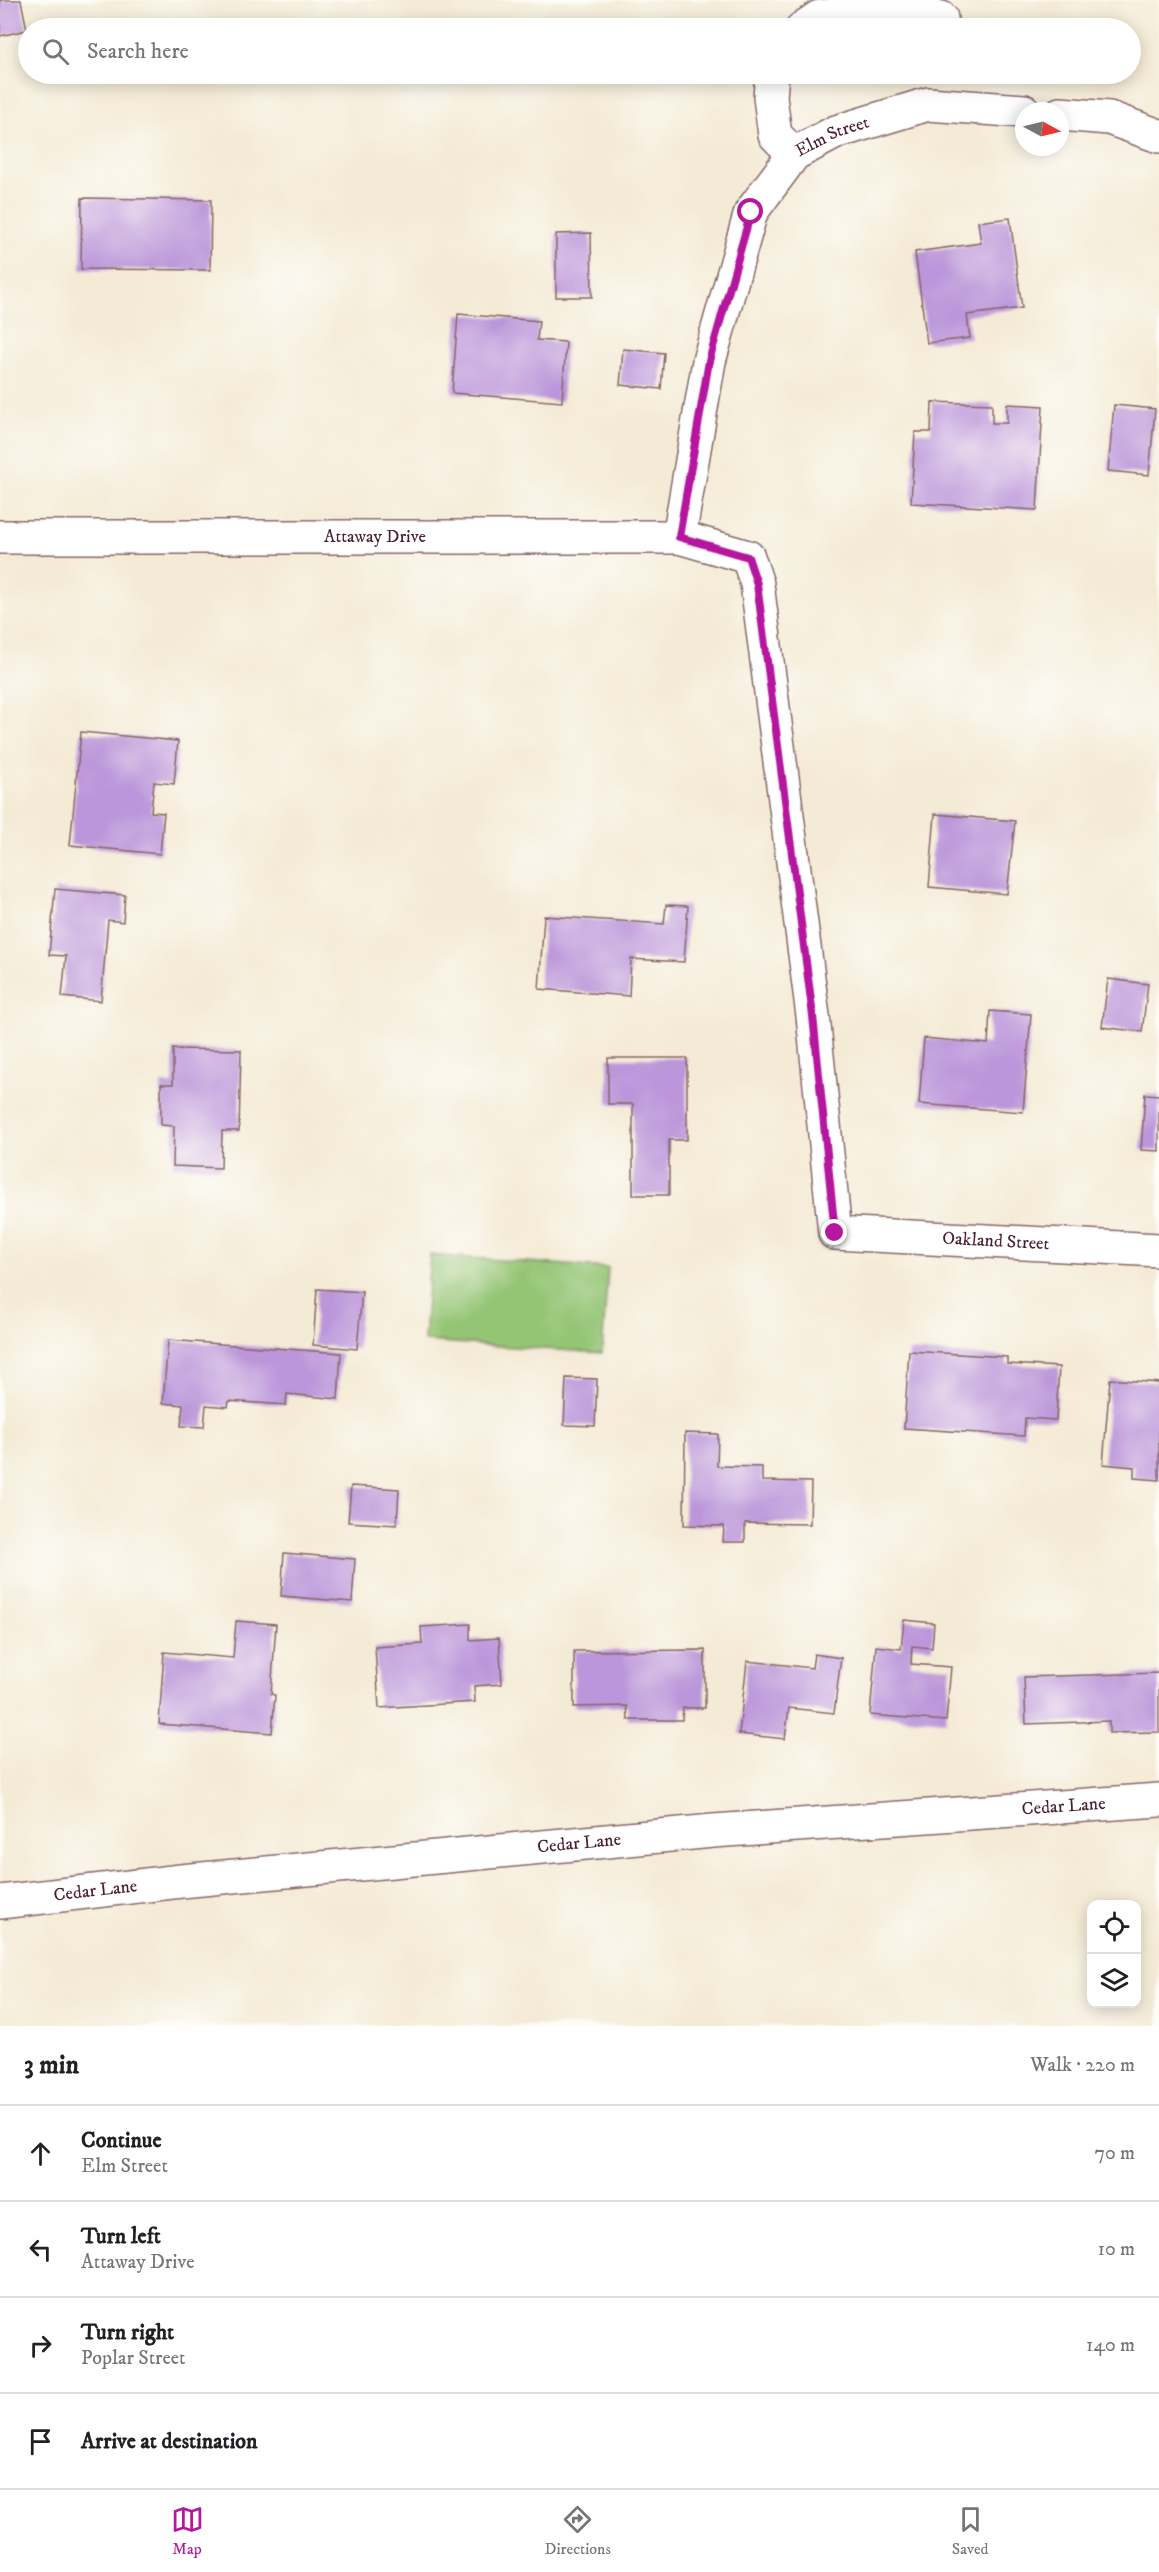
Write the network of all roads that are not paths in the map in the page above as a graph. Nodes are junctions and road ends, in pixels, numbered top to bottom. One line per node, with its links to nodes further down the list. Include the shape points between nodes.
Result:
1 (818, 18): 2 (street, via 905,11)
2 (941, 18)
3 (771, 84): 7 (street, via 774,135)
4 (1015, 110): 7 (street, Elm Street, via 928,104 836,132)
5 (1069, 115): 6 (street, via 1109,118)
6 (1159, 136)
7 (794, 154): 9 (street, Elm Street, via 751,212 709,361)
8 (0, 537): 9 (street, Attaway Drive)
9 (679, 537): 10 (street, Attaway Drive, via 748,557 757,584 813,1016)
10 (835, 1233): 11 (street, Oakland Street)
11 (1159, 1250)
12 (1159, 1800): 13 (street, Cedar Lane, via 713,1831 180,1881)
13 (0, 1902)

